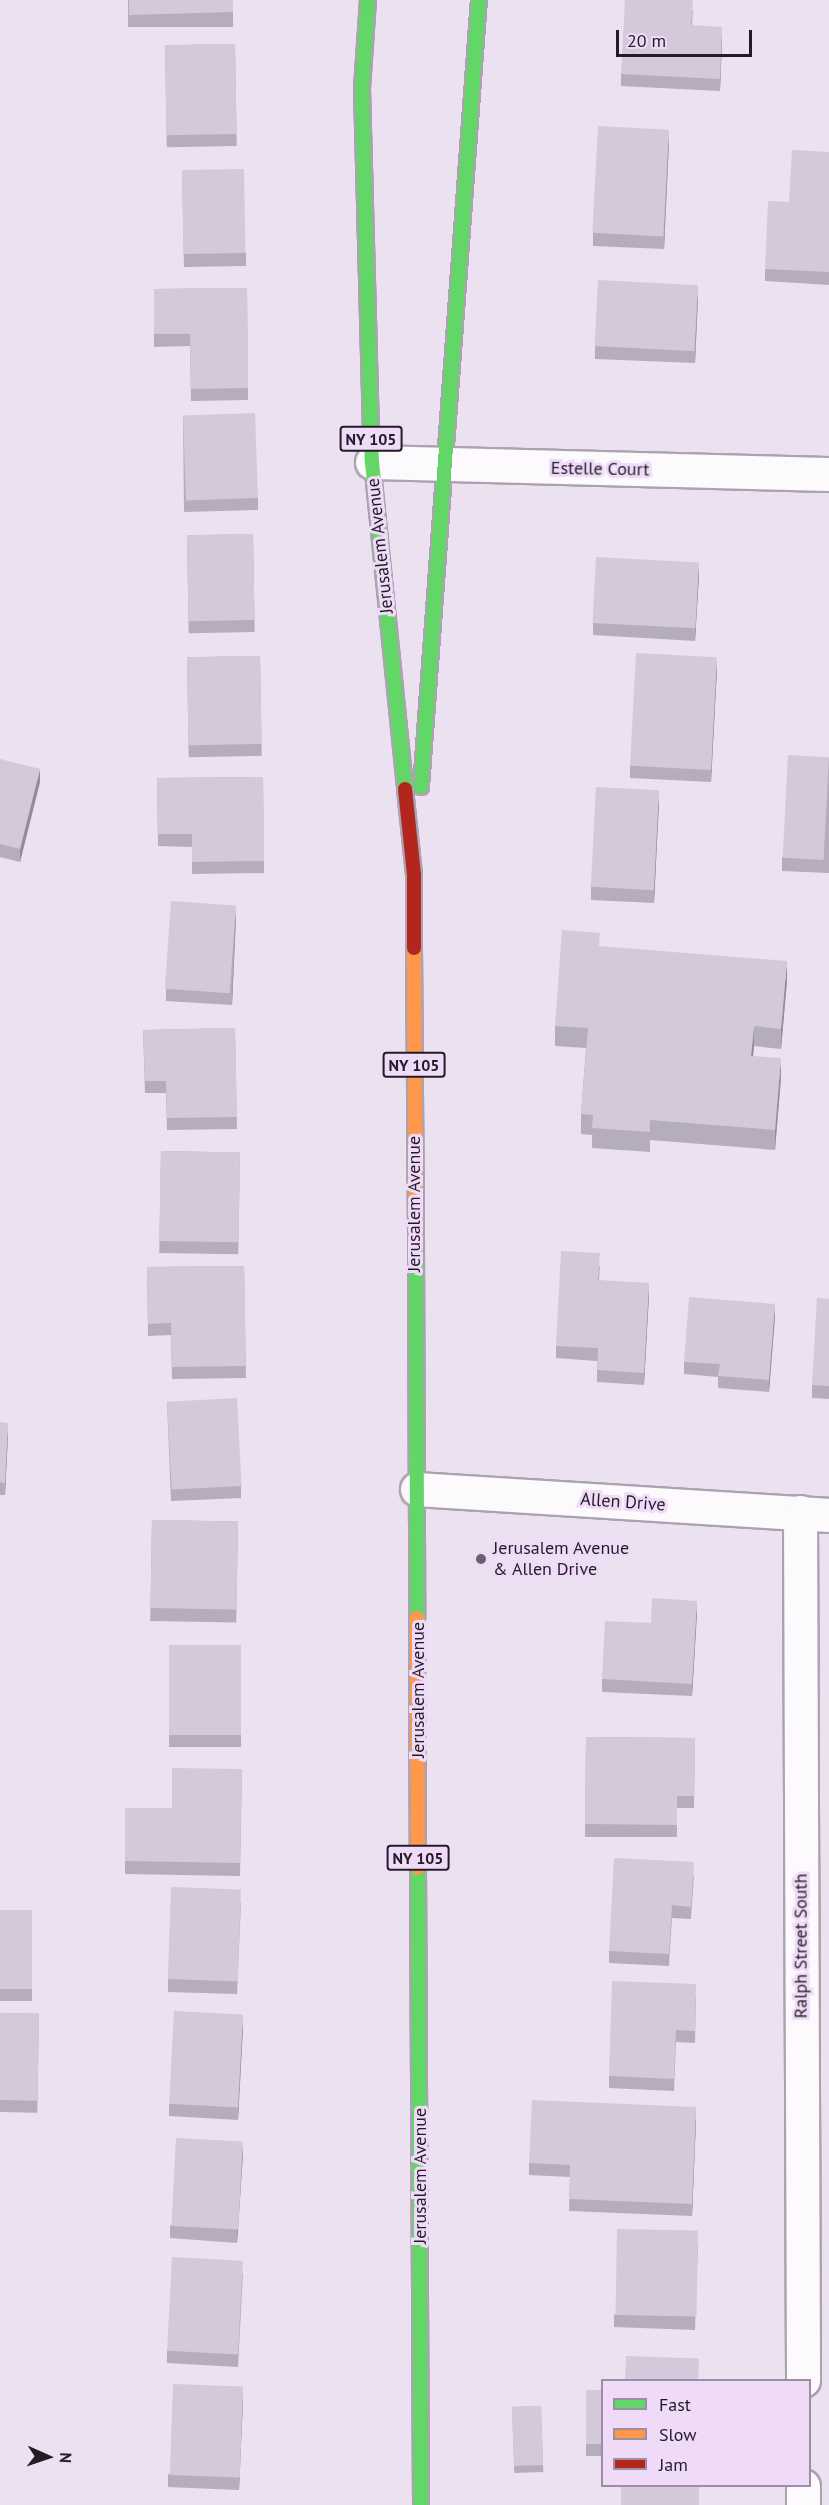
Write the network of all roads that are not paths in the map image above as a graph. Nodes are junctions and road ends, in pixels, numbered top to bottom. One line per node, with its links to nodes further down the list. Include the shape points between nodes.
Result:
1 (368, 0): 3 (main road, Jerusalem Avenue / NY 105, via 362,89)
2 (479, 0): 4 (main road, Jerusalem Avenue / NY 105)
3 (372, 462): 4 (street, Estelle Court); 6 (main road, Jerusalem Avenue / NY 105)
4 (444, 465): 5 (street, Estelle Court); 6 (main road, Jerusalem Avenue / NY 105)
5 (829, 474)
6 (414, 875): 7 (main road, Jerusalem Avenue / NY 105)
7 (417, 1489): 8 (street, Allen Drive); 12 (main road, Jerusalem Avenue / NY 105)
8 (815, 1514): 9 (street, Ralph Street South)
9 (816, 2217): 10 (street, Ralph Street South)
10 (802, 2379)
11 (803, 2487): 13 (street)
12 (421, 2505)
13 (803, 2505)

